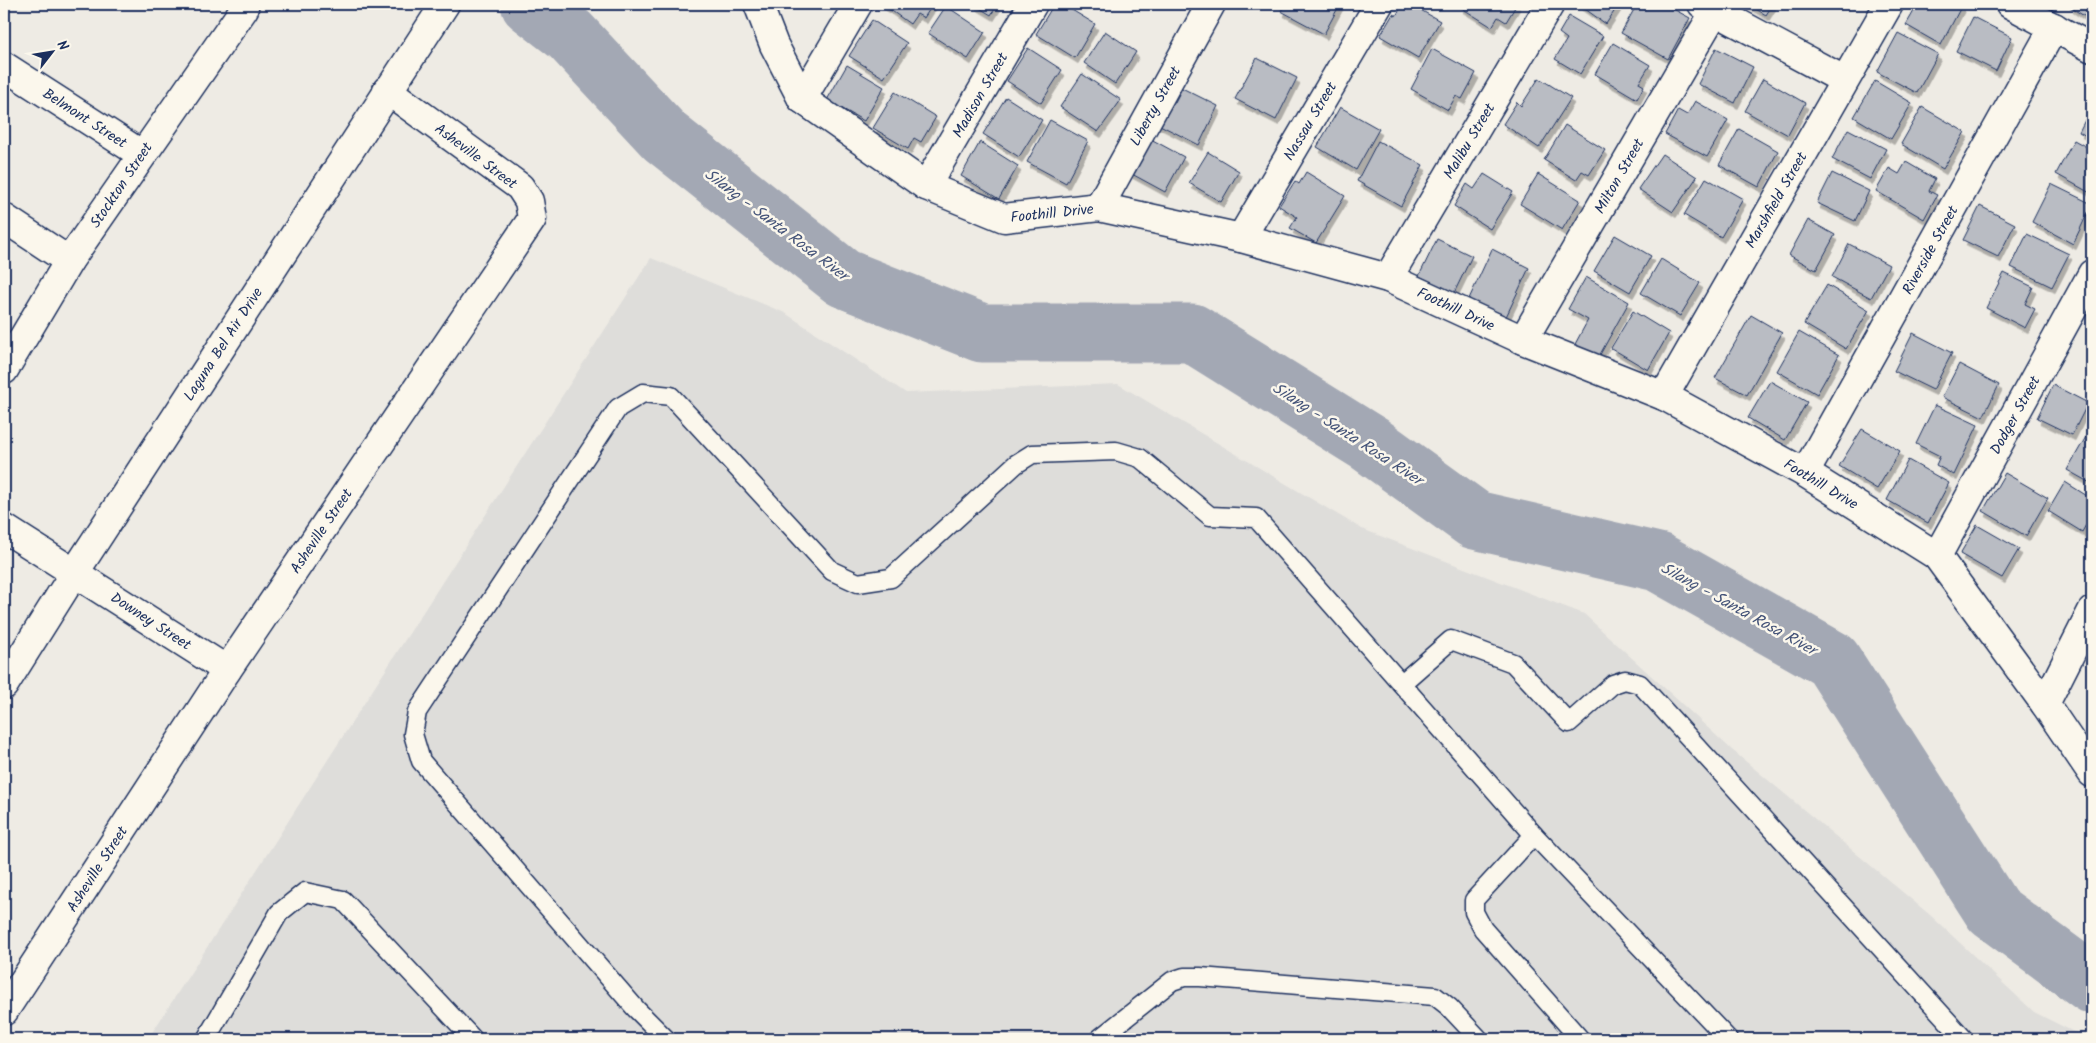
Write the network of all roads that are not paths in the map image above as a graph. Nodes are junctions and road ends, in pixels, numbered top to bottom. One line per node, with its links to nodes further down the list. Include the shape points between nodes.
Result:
1 (243, 4): 18 (street, Stockton Street, via 244,9)
2 (445, 4): 16 (street, Laguna Bel Air Drive)
3 (758, 4): 17 (street, Foothill Drive, via 774,45)
4 (858, 4): 17 (street)
5 (1033, 4): 19 (street, Madison Street)
6 (1211, 4): 20 (street, Liberty Street)
7 (1379, 4): 22 (street, Nassau Street)
8 (1550, 4): 25 (street, Malibu Street)
9 (1889, 4): 15 (street, Marshfield Street)
10 (2010, 4): 12 (street)
11 (1709, 7): 15 (street); 26 (street, Milton Street)
12 (2054, 27): 13 (street); 29 (street, Riverside Street)
13 (2092, 48)
14 (4, 66): 18 (street, Belmont Street)
15 (1844, 80): 28 (street, Marshfield Street)
16 (387, 90): 32 (street, Laguna Bel Air Drive); 34 (street, Asheville Street, via 520,187 529,201 532,218)
17 (802, 99): 19 (street, Foothill Drive)
18 (142, 154): 23 (street, Stockton Street)
19 (926, 186): 20 (street, Foothill Drive, via 1004,218)
20 (1099, 207): 22 (street, Foothill Drive)
21 (4, 218): 23 (street)
22 (1241, 238): 25 (street, Foothill Drive)
23 (69, 261): 27 (street, Stockton Street)
24 (2092, 274): 31 (street, Dodger Street)
25 (1388, 278): 26 (street, Foothill Drive)
26 (1523, 340): 28 (street, Foothill Drive)
27 (4, 370)
28 (1664, 396): 29 (street, Foothill Drive)
29 (1806, 473): 31 (street, Foothill Drive)
30 (4, 528): 32 (street, Downey Street)
31 (1937, 556): 37 (street, Foothill Drive)
32 (75, 572): 34 (street, Downey Street); 36 (street, Laguna Bel Air Drive)
33 (2092, 611): 37 (street)
34 (227, 670): 40 (street, Asheville Street)
35 (1402, 683): 39 (lane); 43 (lane, via 1256,518 1210,516 1140,458 1116,451 1032,454 1016,464 891,578 858,583 832,571 671,396 643,394 618,408 416,712 413,734 420,761 636,1010); 48 (lane, via 1451,640 1513,663 1569,723 1613,684 1625,680 1640,684)
36 (4, 685)
37 (2046, 704): 38 (street, Foothill Drive)
38 (2092, 773)
39 (1534, 835): 46 (lane, via 1474,900 1474,912 1483,929); 47 (lane)
40 (4, 1012)
41 (206, 1039): 42 (lane, via 279,913 305,892 343,900)
42 (473, 1039)
43 (666, 1039)
44 (1099, 1039): 45 (lane, via 1172,981 1200,977 1435,996)
45 (1479, 1039)
46 (1580, 1039)
47 (1728, 1039)
48 (1964, 1039)

